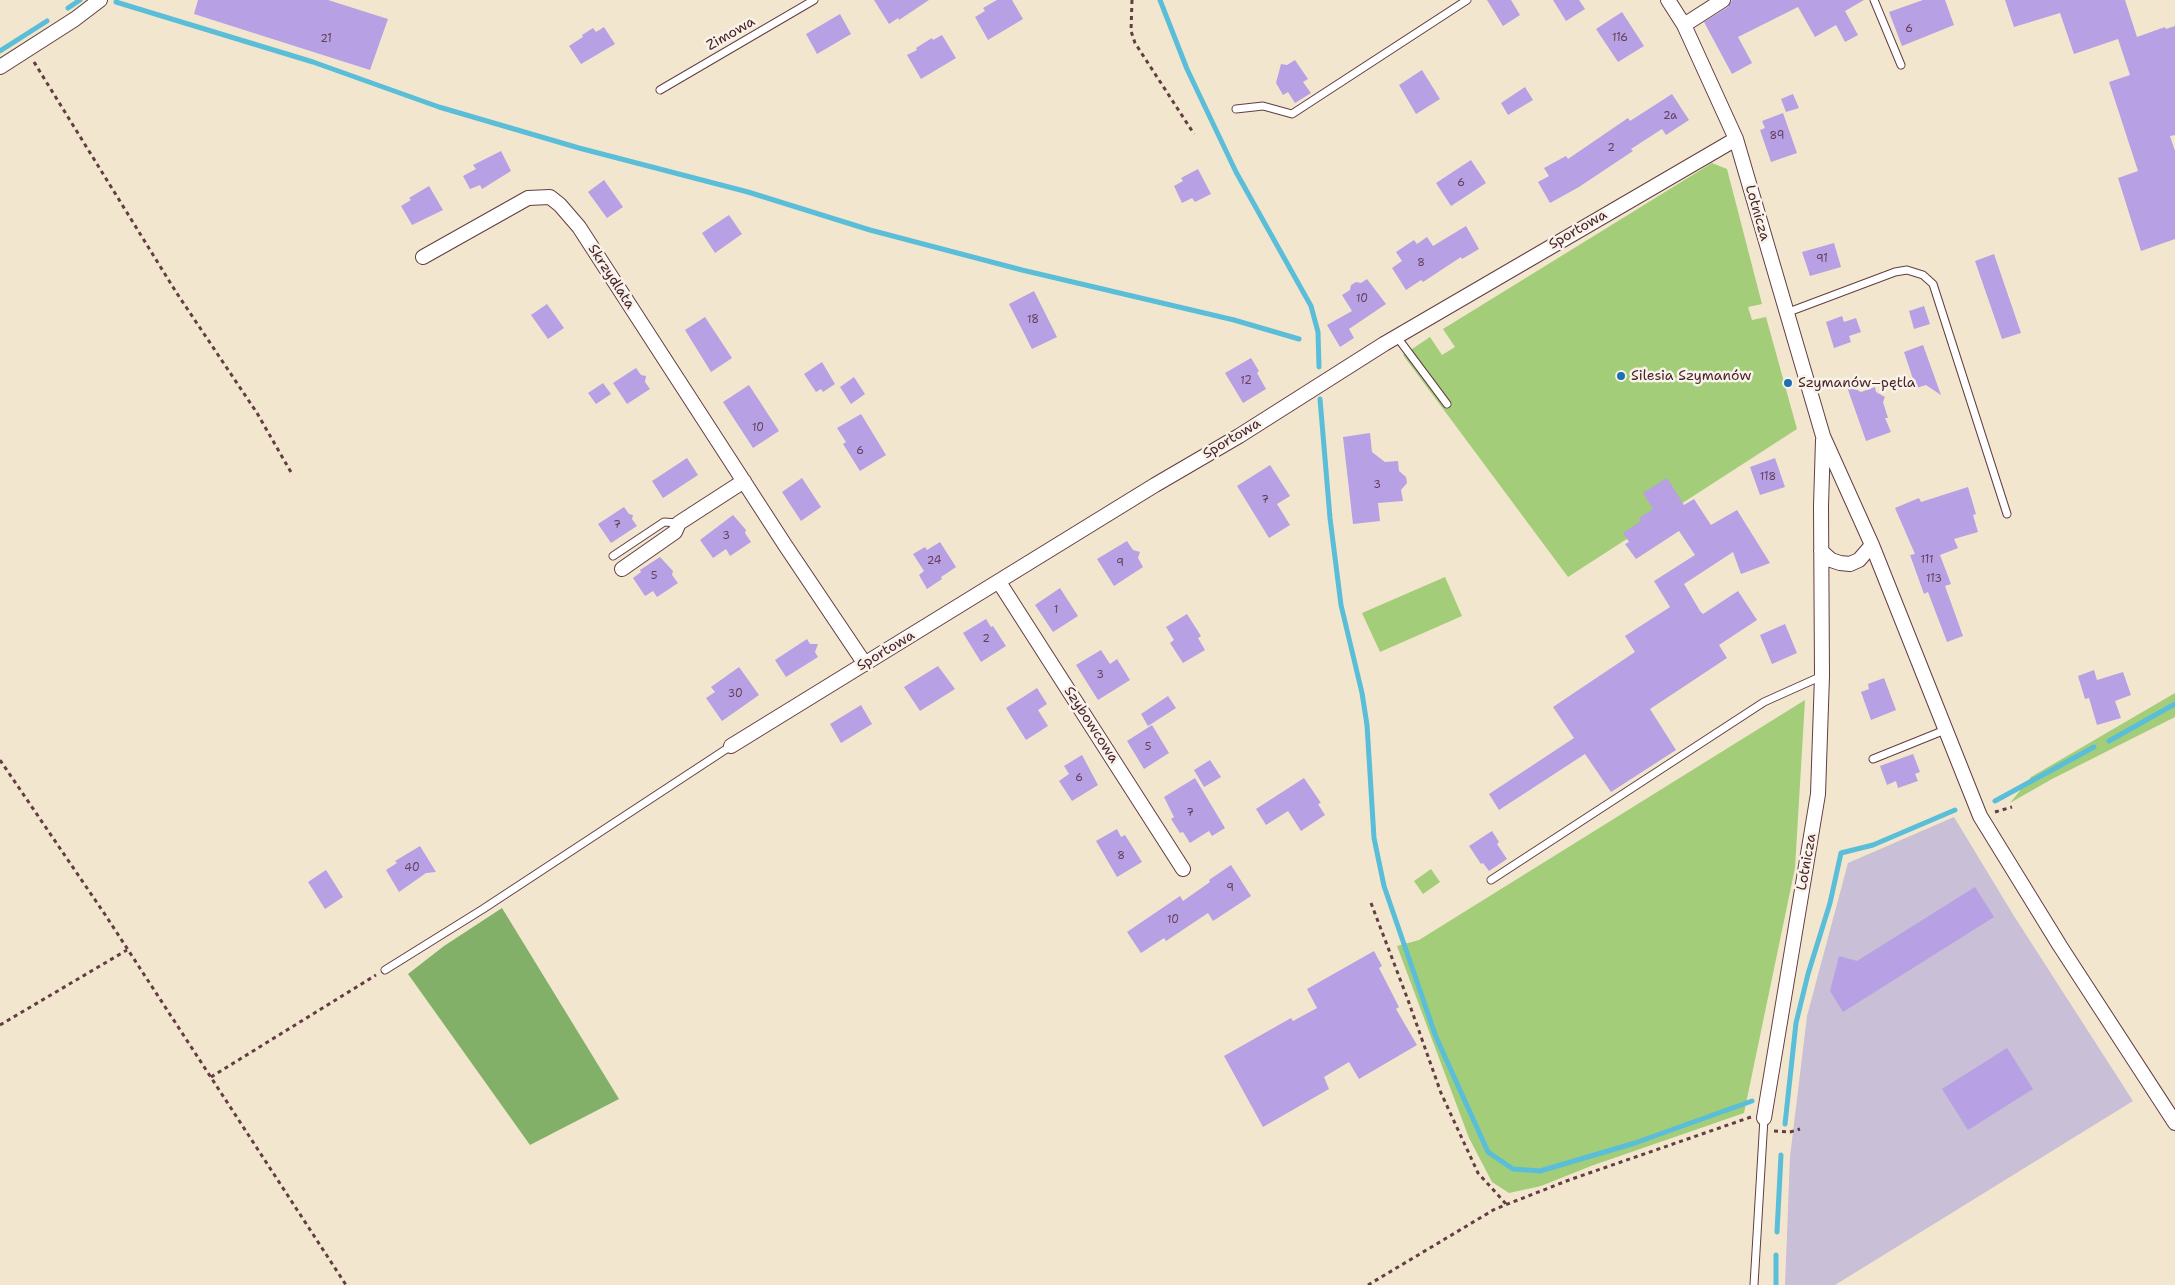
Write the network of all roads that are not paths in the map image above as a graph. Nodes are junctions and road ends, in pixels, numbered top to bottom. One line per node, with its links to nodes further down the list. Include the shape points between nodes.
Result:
1 (100, 0): 9 (street)
2 (814, 0): 10 (lane, Zimowa)
3 (1467, 0): 11 (lane, via 1292,114 1263,106)
4 (1668, 0): 7 (street, Lotnicza)
5 (1723, 0): 7 (street)
6 (1874, 0): 8 (lane)
7 (1684, 25): 12 (street, Lotnicza)
8 (1901, 65)
9 (0, 67)
10 (660, 90)
11 (1236, 109)
12 (1736, 139): 14 (street, Lotnicza); 15 (street, Sportowa)
13 (423, 257): 18 (street, Skrzydlata, via 528,198 550,197 579,227)
14 (1786, 313): 17 (street, Lotnicza); 19 (lane, via 1895,272 1907,270 1923,275 1933,284)
15 (1397, 337): 16 (lane); 25 (street, Sportowa)
16 (1447, 404)
17 (1823, 436): 21 (street, Lotnicza); 22 (street, Lotnicza)
18 (744, 481): 20 (street); 26 (street, Skrzydlata)
19 (2007, 514)
20 (679, 522): 23 (lane, via 664,522); 24 (street, via 675,532)
21 (1872, 545): 22 (street, via 1859,560 1850,564 1831,560); 28 (street, Lotnicza)
22 (1822, 551): 27 (street, Lotnicza)
23 (613, 556)
24 (622, 569)
25 (999, 582): 26 (street, Sportowa); 31 (street, Szybowcowa)
26 (865, 664): 29 (street, Sportowa)
27 (1822, 676): 32 (lane, via 1764,702); 34 (street, Lotnicza, via 1818,794)
28 (1945, 730): 30 (lane); 35 (street, Lotnicza, via 1980,816)
29 (732, 746): 33 (lane)
30 (1873, 759)
31 (1183, 869)
32 (1491, 880)
33 (385, 970)
34 (1763, 1124): 36 (lane, Lotnicza)
35 (2175, 1124)
36 (1754, 1285)

